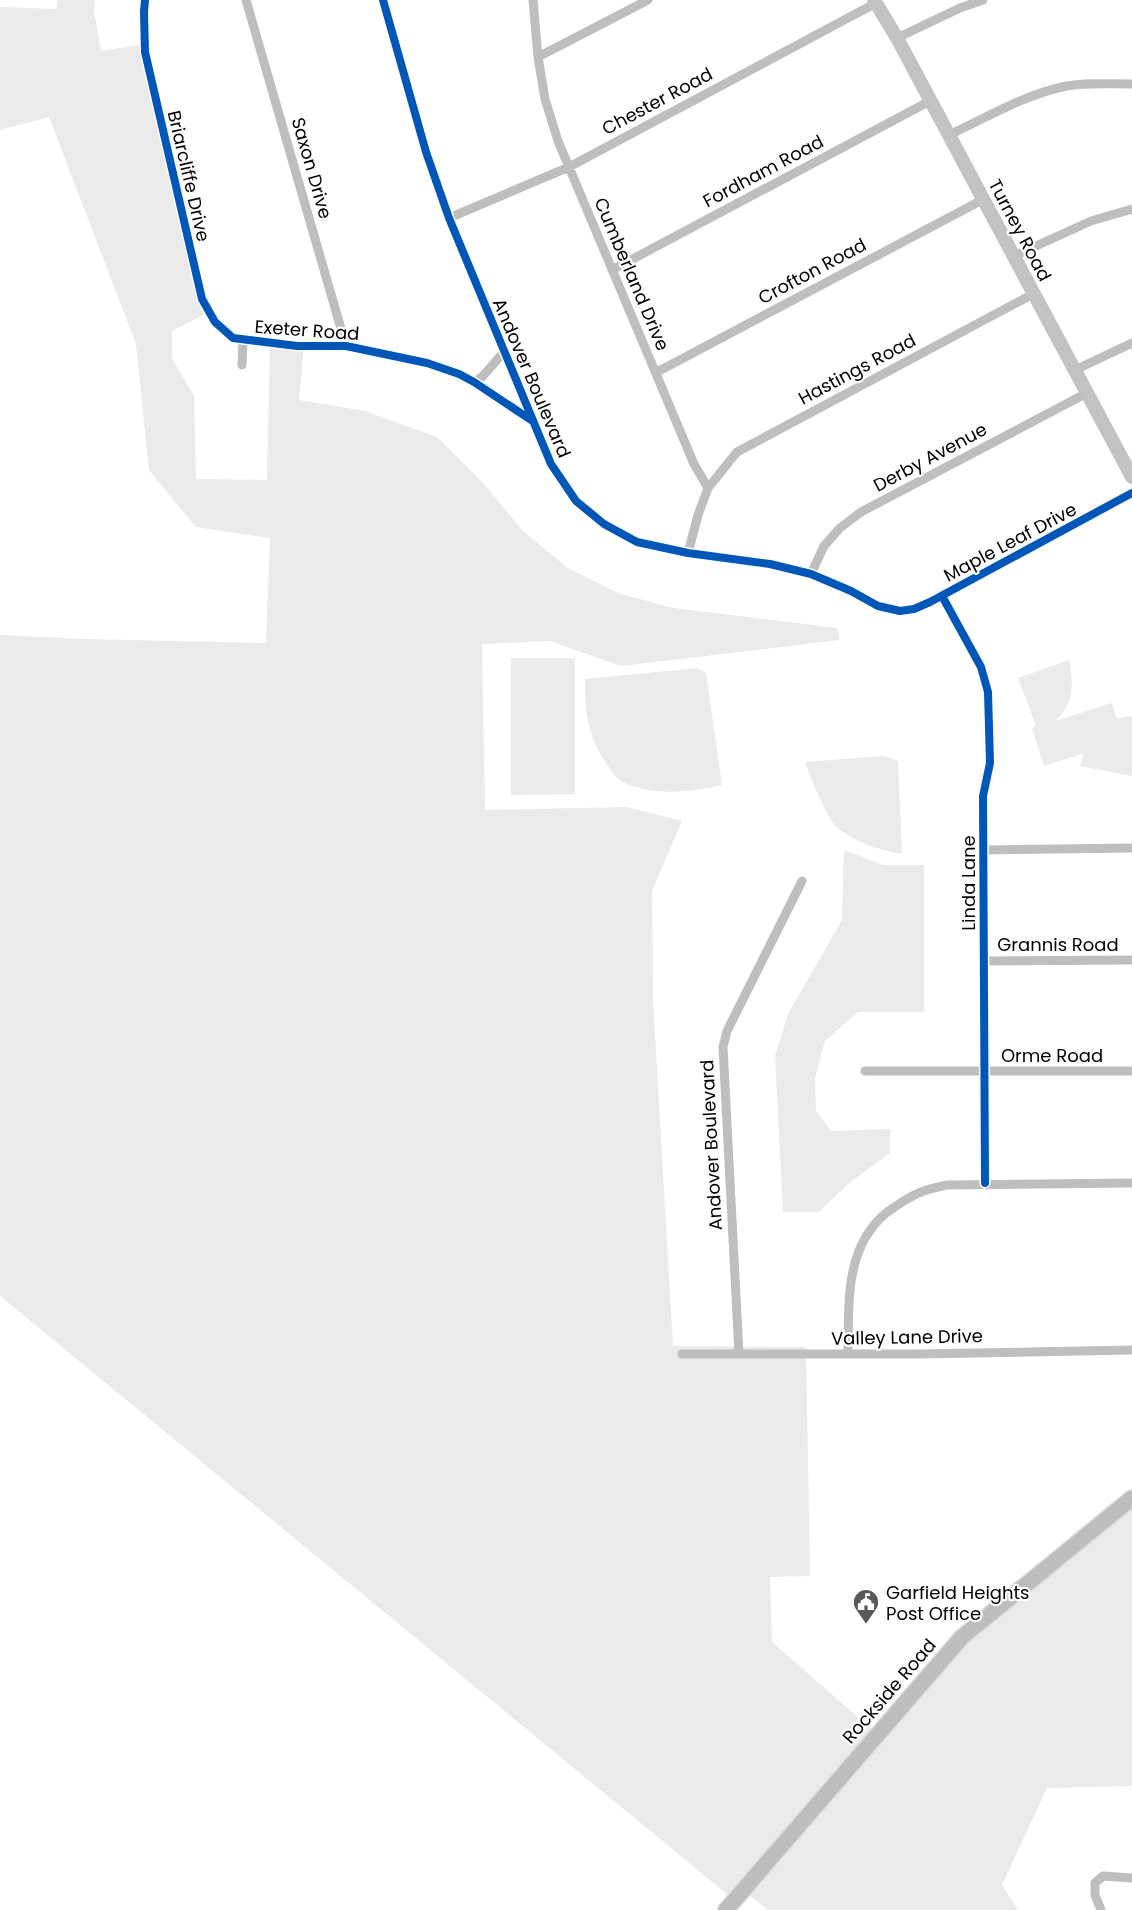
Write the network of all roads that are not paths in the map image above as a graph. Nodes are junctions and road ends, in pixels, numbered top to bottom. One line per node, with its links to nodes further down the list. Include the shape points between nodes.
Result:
1 (145, 0): 20 (street, Briarcliffe Drive, via 145,52 202,299 215,322 233,338)
2 (246, 0): 22 (street, Saxon Drive)
3 (383, 0): 16 (street, Andover Boulevard)
4 (533, 0): 9 (street, Cumberland Drive)
5 (648, 0): 9 (street)
6 (983, 0): 8 (street)
7 (875, 2): 8 (main road, Turney Road); 13 (street, Chester Road)
8 (897, 39): 11 (main road, Turney Road)
9 (538, 57): 13 (street, Cumberland Drive, via 545,99)
10 (1132, 84): 12 (street, via 1055,89 999,110)
11 (930, 101): 12 (main road, Turney Road); 18 (street, Fordham Road)
12 (949, 135): 14 (main road, Turney Road)
13 (568, 166): 16 (street, Chester Road); 18 (street, Cumberland Drive)
14 (984, 199): 17 (main road, Turney Road); 26 (street, Crofton Road)
15 (1132, 209): 17 (street, via 1090,221)
16 (449, 218): 23 (street, Andover Boulevard)
17 (1014, 256): 19 (main road, Turney Road)
18 (612, 270): 26 (street, Cumberland Drive)
19 (1034, 294): 25 (main road, Turney Road); 31 (street, Hastings Road, via 737,452)
20 (243, 340): 22 (street, Exeter Road); 24 (street)
21 (1132, 343): 25 (street)
22 (346, 346): 27 (street, Exeter Road, via 427,363)
23 (504, 352): 27 (street); 29 (street, Andover Boulevard)
24 (242, 365)
25 (1075, 370): 28 (main road, Turney Road)
26 (657, 372): 31 (street, Cumberland Drive, via 694,464)
27 (474, 382): 29 (street, Exeter Road)
28 (1087, 393): 30 (main road, Turney Road); 34 (street, Derby Avenue, via 861,512 824,546)
29 (531, 420): 33 (street, Andover Boulevard, via 551,464 576,501 604,524 637,542)
30 (1132, 477)
31 (708, 488): 33 (street)
32 (1132, 493): 35 (street, Maple Leaf Drive)
33 (688, 553): 34 (street, Andover Boulevard)
34 (811, 574): 36 (street, Andover Boulevard, via 878,606)
35 (942, 596): 36 (street, Maple Leaf Drive); 38 (street, Linda Lane, via 981,667 988,692 990,763 982,796)
36 (900, 611)
37 (1132, 848): 38 (street)
38 (982, 850): 41 (street, Linda Lane)
39 (802, 881): 49 (street, Andover Boulevard, via 727,1031 723,1047)
40 (1132, 960): 41 (street, Grannis Road)
41 (984, 961): 44 (street, Linda Lane)
42 (865, 1071): 44 (street, Orme Road)
43 (1132, 1071): 44 (street, Orme Road)
44 (985, 1072): 45 (street, Linda Lane)
45 (985, 1183): 46 (street); 50 (street, via 947,1185 921,1192 899,1202 878,1220 863,1240 854,1262 849,1290)
46 (1132, 1183)
47 (1132, 1350): 50 (street, Valley Lane Drive)
48 (682, 1354): 49 (street, Valley Lane Drive)
49 (739, 1354): 50 (street, Valley Lane Drive)
50 (848, 1354)
51 (1132, 1498): 53 (main road, Rockside Road, via 962,1637)
52 (1132, 1878): 54 (street, via 1103,1876 1095,1883)
53 (726, 1910)
54 (1101, 1910)

